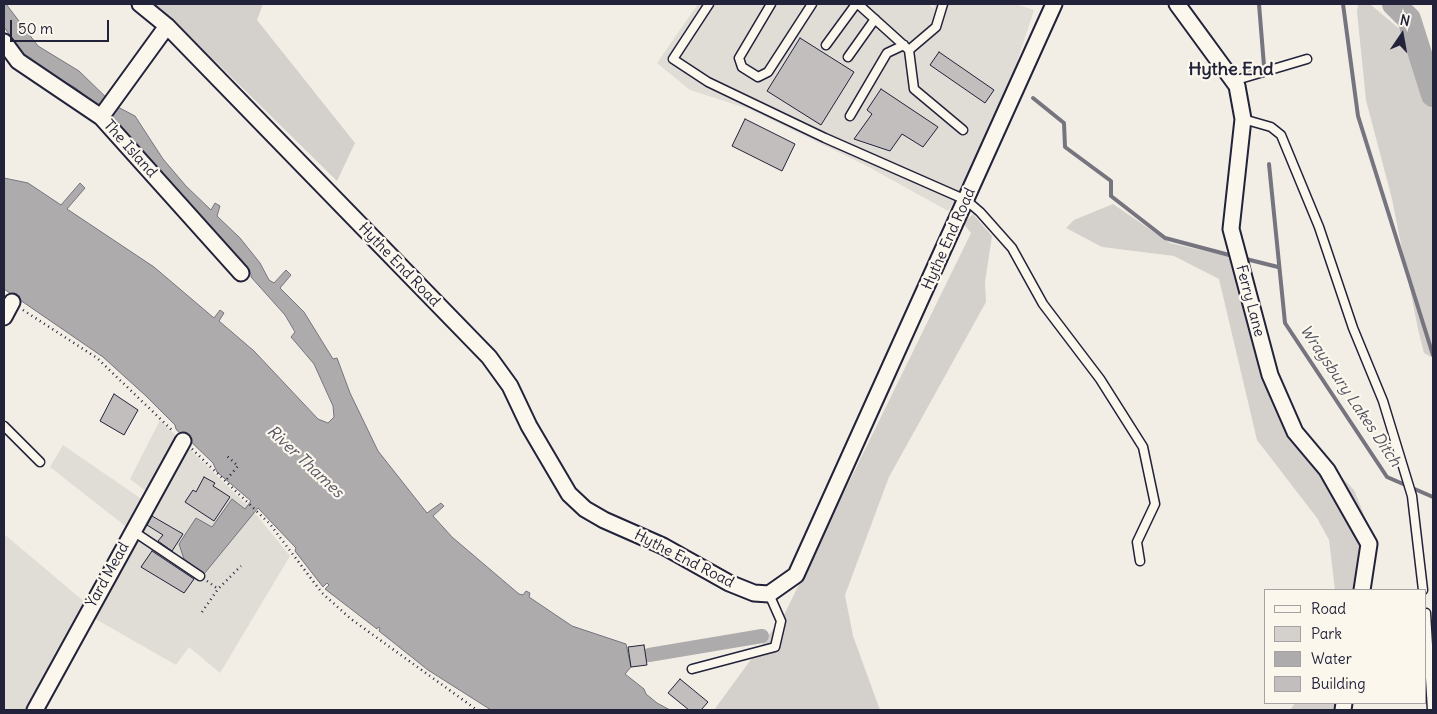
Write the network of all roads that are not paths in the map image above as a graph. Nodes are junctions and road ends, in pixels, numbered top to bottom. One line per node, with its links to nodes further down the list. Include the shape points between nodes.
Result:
1 (140, 4): 10 (street, Hythe End Road)
2 (709, 4): 21 (lane, via 673,59 708,82 824,138)
3 (770, 4): 4 (lane, via 739,58 742,66 758,77 768,72)
4 (812, 4)
5 (857, 4): 9 (lane); 12 (lane)
6 (943, 4): 13 (lane, via 936,27)
7 (1054, 4): 21 (street, Hythe End Road)
8 (1176, 4): 16 (street, Ferry Lane)
9 (875, 19): 13 (lane); 14 (lane)
10 (167, 26): 18 (street); 33 (street, Hythe End Road, via 489,357 510,386 529,426 569,494 604,520 663,546 729,583 754,593)
11 (4, 42): 18 (street, The Island, via 18,61)
12 (826, 45)
13 (907, 47): 17 (lane, via 887,53); 20 (lane, via 914,89)
14 (848, 57)
15 (1307, 59): 16 (lane)
16 (1233, 81): 19 (street, Ferry Lane, via 1237,86)
17 (850, 116)
18 (101, 117): 22 (street, The Island)
19 (1243, 119): 31 (street, Ferry Lane, via 1231,229 1233,238 1270,375 1296,432 1327,470 1369,544); 32 (lane, via 1271,128 1281,135 1319,228 1353,328 1383,401 1412,496)
20 (962, 130)
21 (966, 200): 29 (lane, via 1012,248 1043,304 1100,379 1143,447 1155,504 1137,542); 33 (street, Hythe End Road, via 796,575)
22 (241, 273)
23 (12, 302): 24 (street)
24 (4, 317)
25 (4, 426): 27 (lane)
26 (183, 441): 28 (street, Yard Mead)
27 (40, 462)
28 (133, 531): 30 (lane); 36 (street, Yard Mead)
29 (1140, 561)
30 (200, 576)
31 (1362, 589)
32 (1423, 589)
33 (769, 594): 35 (lane, via 781,621 775,647)
34 (1427, 629): 37 (lane)
35 (692, 669)
36 (35, 710)
37 (1432, 710)

